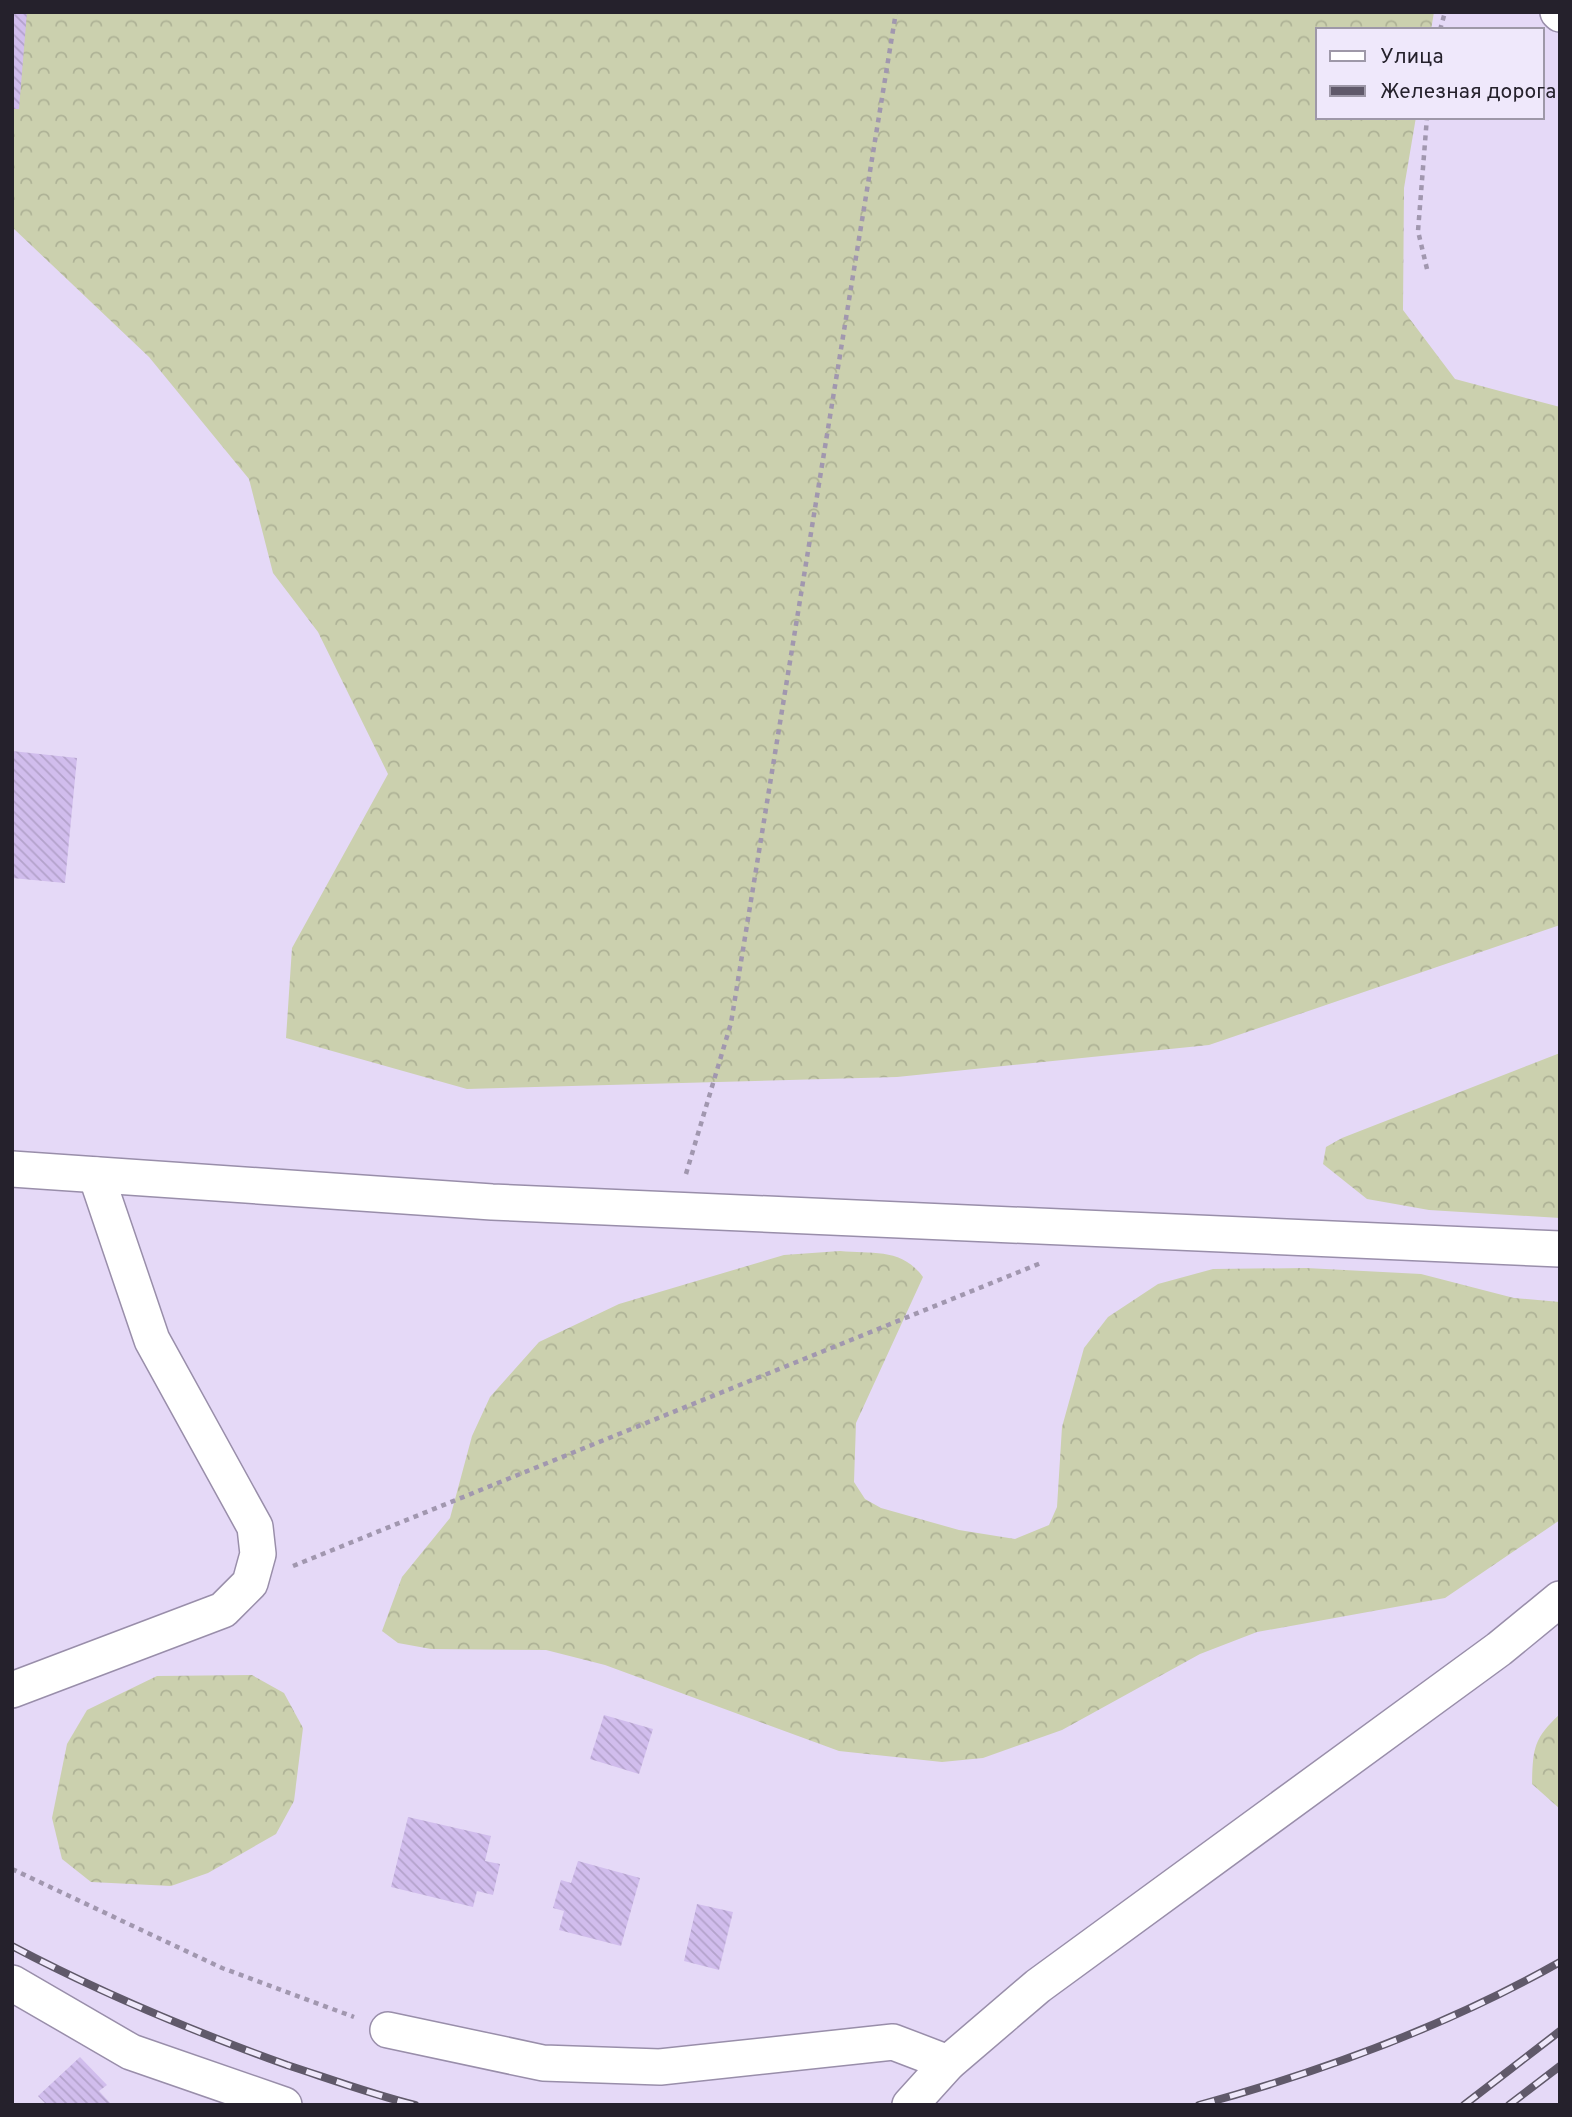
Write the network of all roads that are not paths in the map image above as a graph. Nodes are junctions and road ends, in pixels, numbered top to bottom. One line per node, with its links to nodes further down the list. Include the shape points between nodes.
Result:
1 (12, 1169): 2 (street)
2 (96, 1175): 3 (street, via 492,1202); 5 (street, via 152,1340 255,1527 258,1553 250,1583 223,1610)
3 (1560, 1250)
4 (1560, 1599): 8 (street, via 1499,1649 1038,1986)
5 (12, 1690)
6 (12, 1983): 9 (street, via 131,2052)
7 (388, 2030): 8 (street, via 543,2063 660,2067 893,2042)
8 (948, 2063): 10 (street)
9 (284, 2105)
10 (910, 2105)

